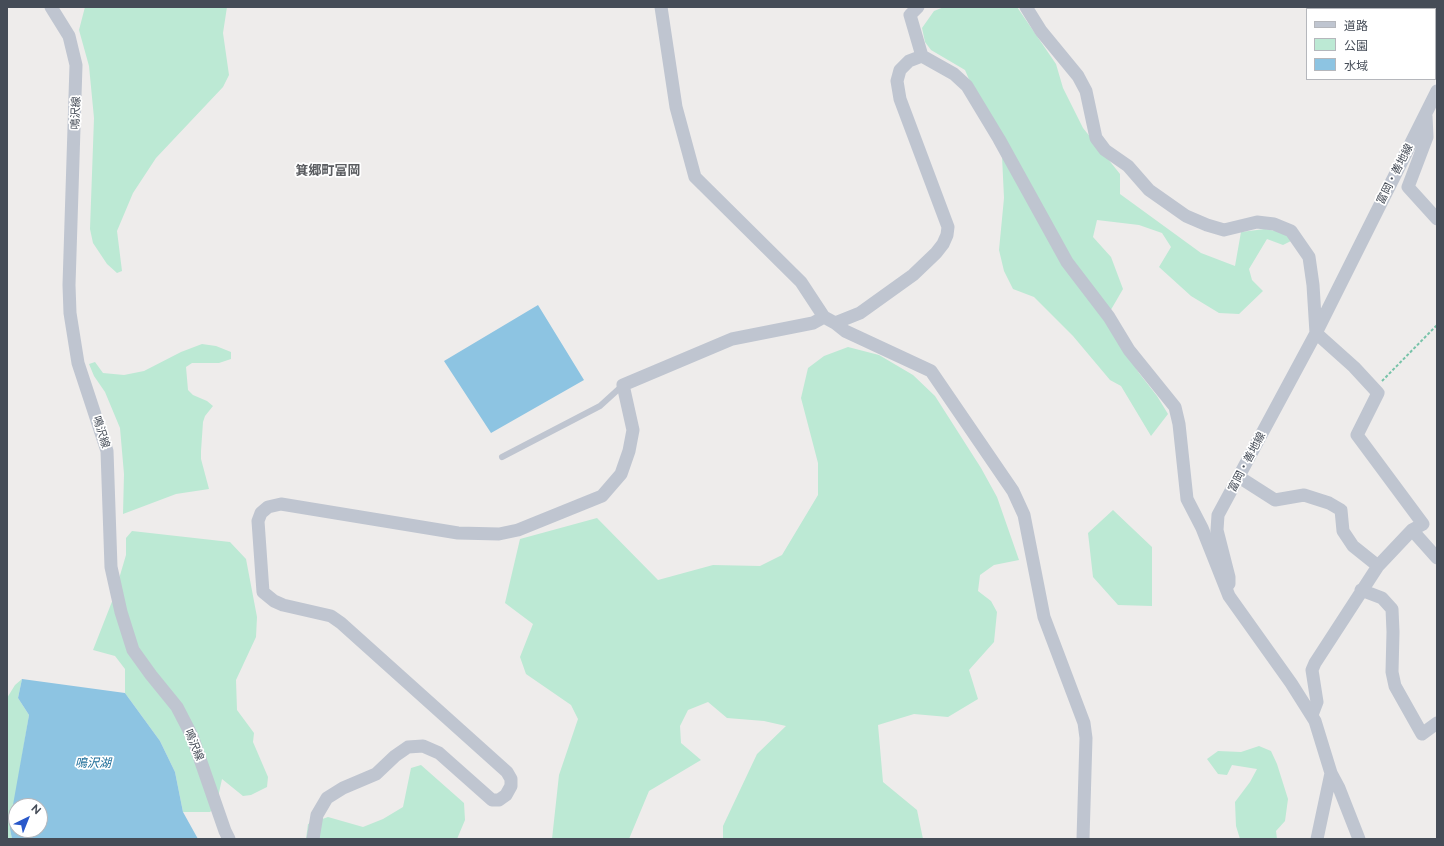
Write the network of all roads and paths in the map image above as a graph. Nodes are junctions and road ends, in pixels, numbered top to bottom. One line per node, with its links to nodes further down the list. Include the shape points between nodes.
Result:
1 (50, 7): 24 (street, 鳴沢線, via 69,36 76,65 70,313 78,363 107,451 112,567 121,612 133,650 177,707 192,736)
2 (661, 7): 9 (street, via 676,107 695,177 801,282)
3 (1026, 7): 11 (street, via 1041,31 1078,76 1086,91 1096,138 1105,150 1128,166 1150,190 1186,216 1207,225 1224,230 1257,222 1274,224 1295,235 1309,257)
4 (912, 10): 5 (street)
5 (922, 56): 9 (street, via 909,61 900,70 897,81 900,99 948,227 947,235 936,253 913,275 860,313); 20 (street, via 954,74 967,86 1067,262 1109,317 1129,350 1175,406 1187,498)
6 (1437, 92): 7 (street, 富岡・善地線)
7 (1426, 114): 8 (street, via 1427,137 1408,187); 11 (street, 富岡・善地線)
8 (1437, 219)
9 (829, 320): 12 (street, via 732,339); 26 (street, via 845,331 931,371 1013,491 1024,515 1044,617 1084,722 1086,738)
10 (1437, 325): 13 (path)
11 (1316, 332): 13 (street); 15 (street, 富岡・善地線)
12 (623, 384): 14 (lane, via 600,406); 25 (street, via 633,430 630,451 621,474 602,496 518,530 499,534 458,533 281,504 268,507 261,513 258,521 263,592 274,601 331,616 341,623 507,772 511,779 511,786 506,795 499,800 492,800 439,753 423,746 408,747 376,774 327,798 317,815)
13 (1375, 389): 16 (street, via 1378,392 1358,436 1423,524)
14 (502, 457)
15 (1239, 477): 18 (street, via 1275,500 1304,494 1341,510 1343,532 1353,546); 20 (street, 富岡・善地線, via 1218,515 1217,530 1229,577)
16 (1412, 530): 17 (street); 18 (street)
17 (1437, 558)
18 (1378, 566): 19 (street)
19 (1361, 590): 21 (street, via 1312,670 1317,697); 22 (street, via 1382,598 1392,609 1392,672 1395,686 1422,734)
20 (1229, 596): 21 (street)
21 (1312, 715): 23 (street)
22 (1437, 723)
23 (1331, 773): 27 (street); 28 (street)
24 (230, 839)
25 (314, 839)
26 (1083, 839)
27 (1317, 839)
28 (1359, 839)

